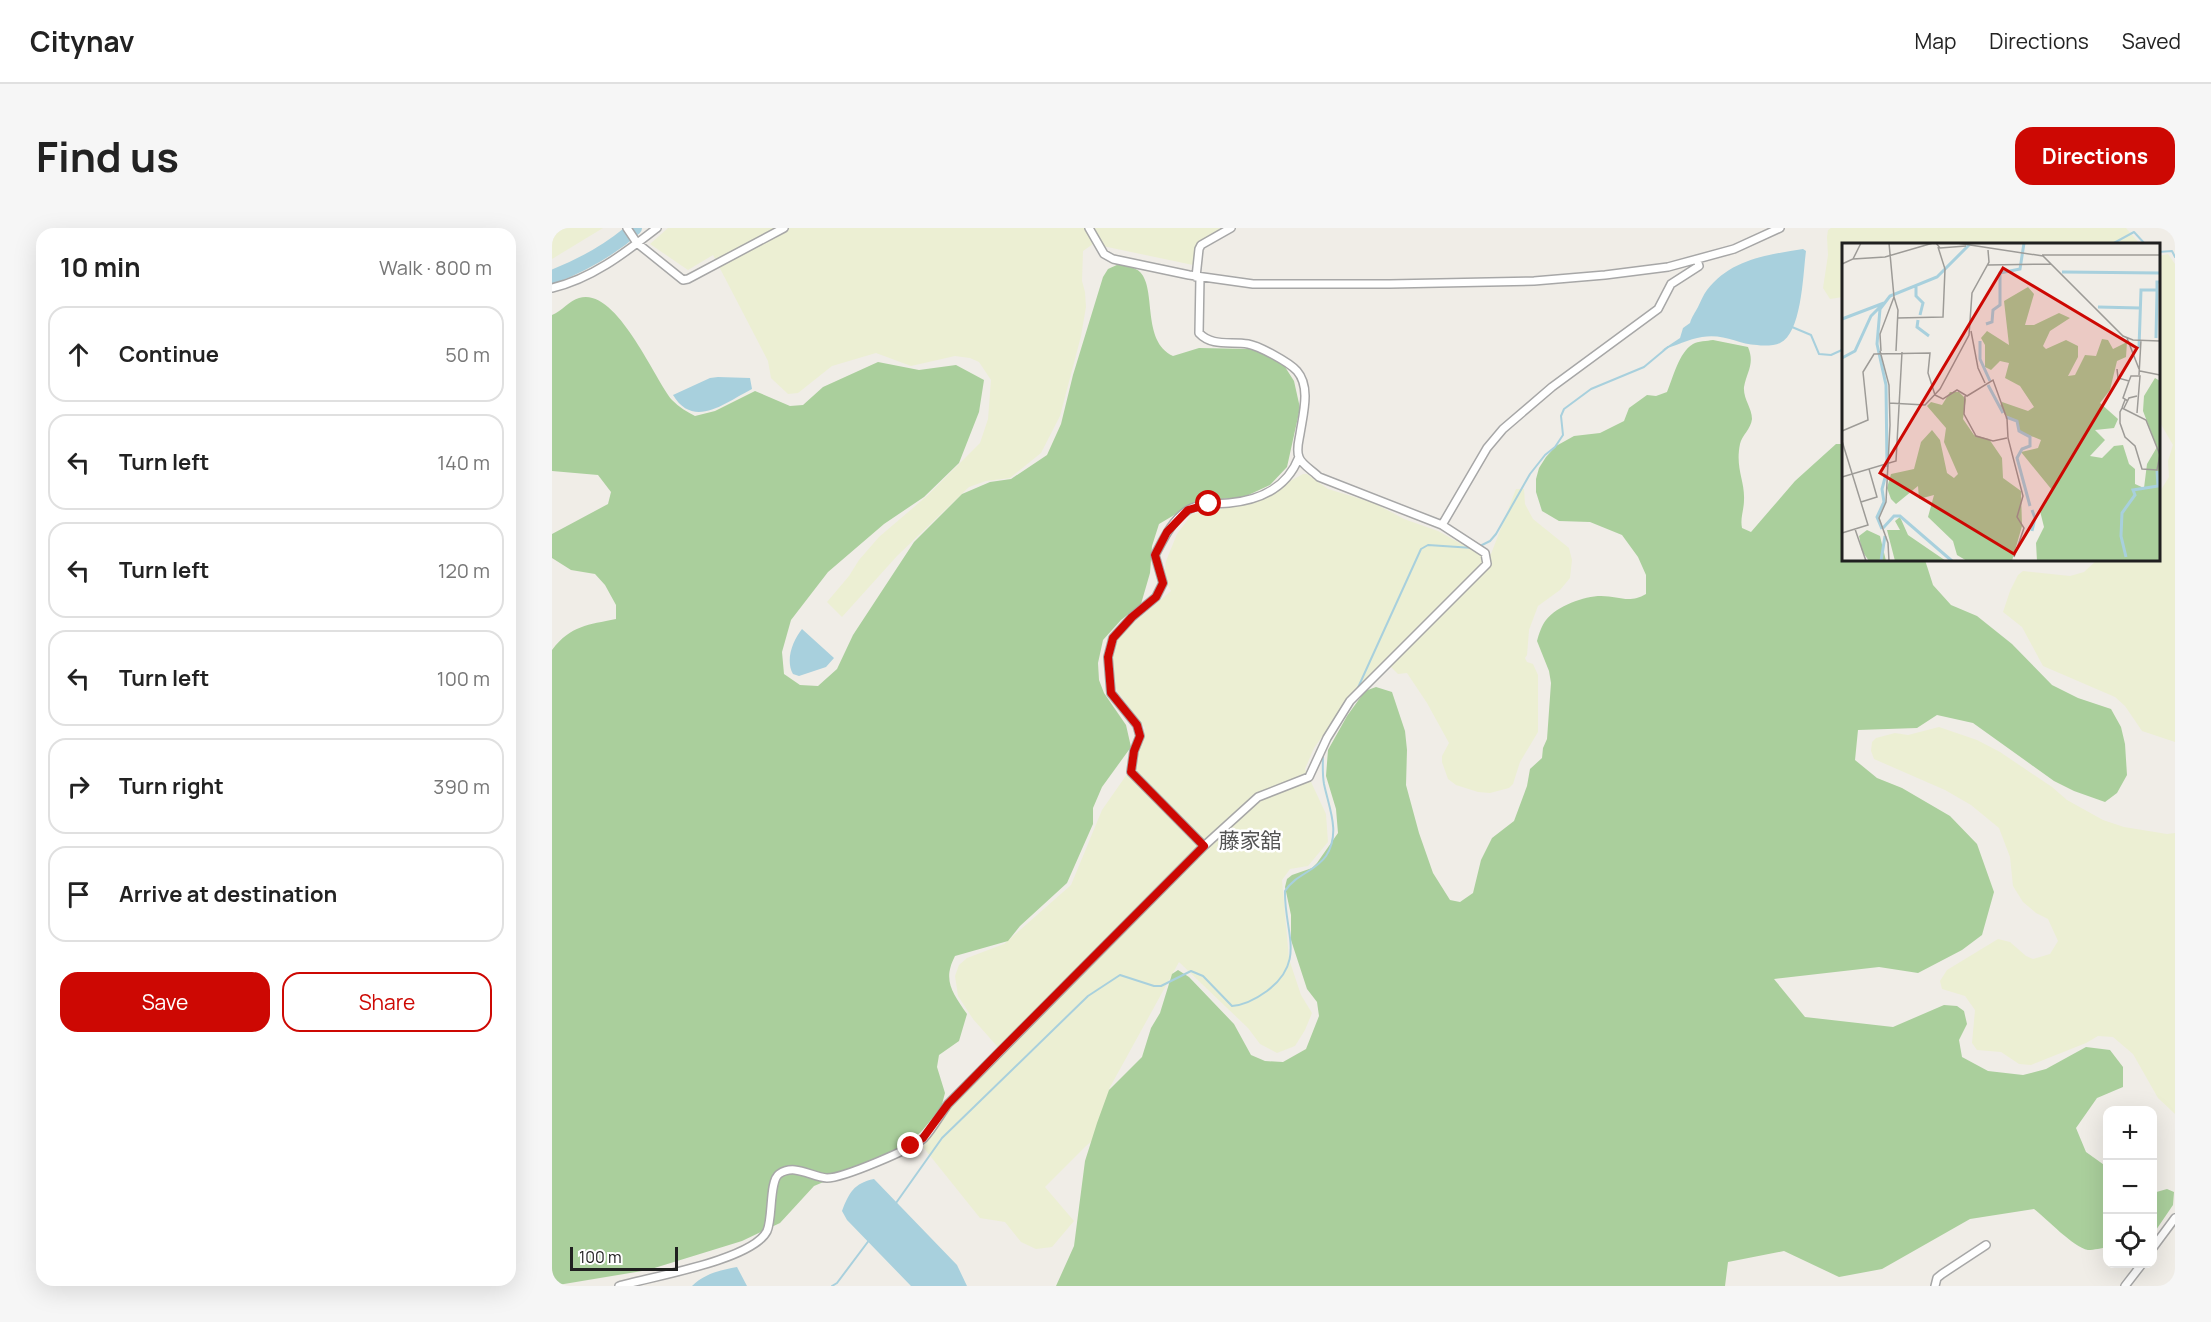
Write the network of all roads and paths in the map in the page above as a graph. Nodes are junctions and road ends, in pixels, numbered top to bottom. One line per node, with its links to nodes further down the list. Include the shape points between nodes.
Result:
1 (627, 228): 7 (street)
2 (657, 228): 7 (street)
3 (784, 228): 7 (street, via 683,280)
4 (1089, 228): 9 (street, via 1104,254 1113,259)
5 (1231, 228): 9 (street, via 1201,245)
6 (1780, 228): 8 (street, via 1734,249)
7 (636, 241): 10 (street, via 602,267)
8 (1697, 260): 9 (street, via 1605,275 1501,282 1253,284); 12 (street, via 1699,266 1671,284 1658,309 1552,387 1503,429 1487,448)
9 (1198, 277): 11 (street, via 1199,333 1204,338 1258,347 1296,370 1304,383)
10 (552, 288)
11 (1299, 457): 12 (street, via 1318,477); 13 (street, via 1286,481 1275,490 1188,510 1167,532 1155,555 1163,583 1156,597 1113,638 1108,657 1111,693 1137,725 1140,736 1131,772)
12 (1442, 525): 13 (street, via 1485,553 1487,564 1350,702 1326,738 1309,777 1258,797)
13 (1204, 846): 18 (street, via 948,1104 923,1138 834,1178 791,1168 778,1174 767,1230 750,1247 720,1260)
14 (2175, 1218): 15 (street)
15 (2157, 1242)
16 (1986, 1245): 19 (street, via 1937,1278)
17 (2138, 1268): 20 (street)
18 (619, 1286)
19 (1935, 1286)
20 (2125, 1286)

